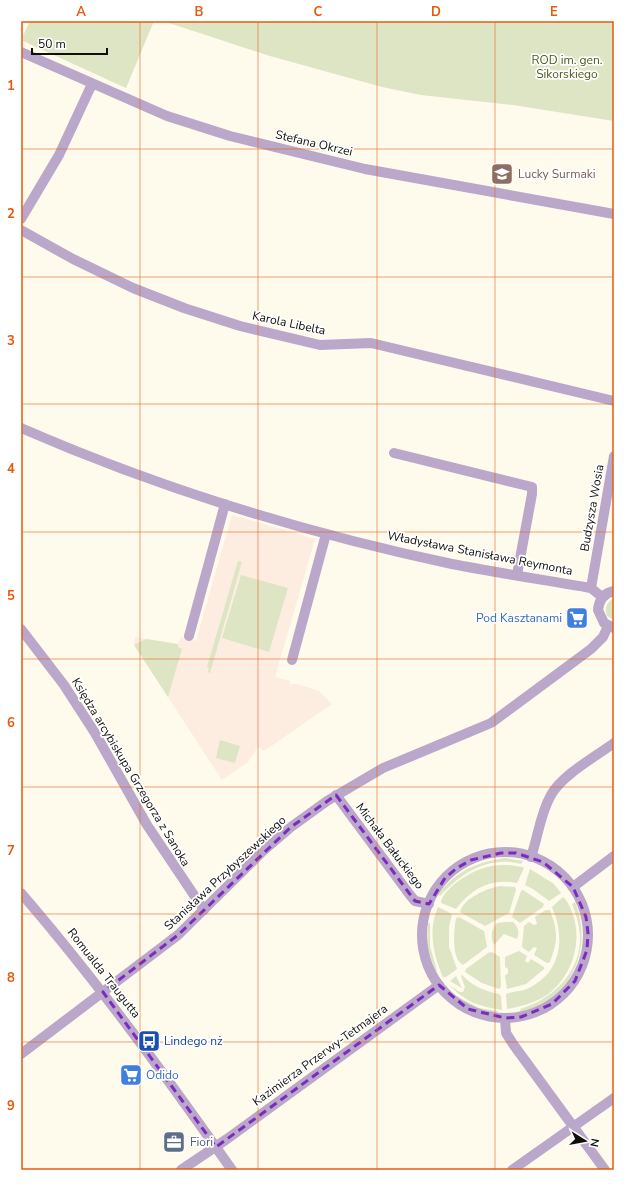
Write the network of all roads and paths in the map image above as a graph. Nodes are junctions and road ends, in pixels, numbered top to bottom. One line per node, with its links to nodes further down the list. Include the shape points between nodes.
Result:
1 (21, 52): 2 (street, Stefana Okrzei)
2 (92, 84): 3 (street, Stefana Okrzei, via 178,120 288,151 365,169); 4 (street, via 59,155)
3 (614, 214)
4 (21, 219)
5 (21, 230): 6 (street, Karola Libelta, via 133,288 240,326 320,345 371,343)
6 (614, 401)
7 (21, 428): 10 (street, Władysława Stanisława Reymonta, via 123,469)
8 (394, 453): 12 (street, via 532,487)
9 (614, 456): 13 (street, Budzysza Wosia)
10 (225, 504): 11 (street, Władysława Stanisława Reymonta); 18 (street)
11 (326, 534): 12 (street, Władysława Stanisława Reymonta, via 429,559); 19 (street)
12 (517, 576): 13 (street, Władysława Stanisława Reymonta)
13 (592, 588): 15 (street)
14 (614, 591): 15 (street)
15 (602, 597): 16 (street, via 598,610 602,620)
16 (611, 627): 21 (street, Stanisława Przybyszewskiego, via 591,649 491,723 383,768)
17 (21, 629): 27 (street, Księdza arcybiskupa Grzegorza z Sanoka, via 64,685 95,733 150,831)
18 (189, 636)
19 (292, 660)
20 (614, 743): 23 (street, via 562,782 551,795)
21 (336, 795): 26 (street, Michała Bałuckiego, via 415,901); 27 (street, Stanisława Przybyszewskiego, via 263,851)
22 (614, 856): 24 (street)
23 (531, 857): 24 (street, via 554,868); 26 (street, via 501,853 471,860 445,878)
24 (572, 887): 30 (street, via 581,901 588,933 587,950 575,980 547,1007 521,1017)
25 (21, 893): 29 (street, Romualda Traugutta)
26 (429, 904): 28 (street, via 422,938 430,970)
27 (204, 910): 29 (street, Stanisława Przybyszewskiego, via 165,945)
28 (439, 985): 30 (street, via 457,1003 468,1009 486,1016); 34 (street, Kazimierza Przerwy-Tetmajera)
29 (103, 992): 31 (street, Stanisława Przybyszewskiego); 34 (street, Romualda Traugutta)
30 (505, 1018): 33 (street, via 506,1033)
31 (21, 1054)
32 (614, 1098): 33 (street)
33 (574, 1127): 37 (street); 38 (street)
34 (216, 1147): 35 (street, Kazimierza Przerwy-Tetmajera); 36 (street, Romualda Traugutta)
35 (181, 1170)
36 (232, 1170)
37 (512, 1170)
38 (605, 1170)

